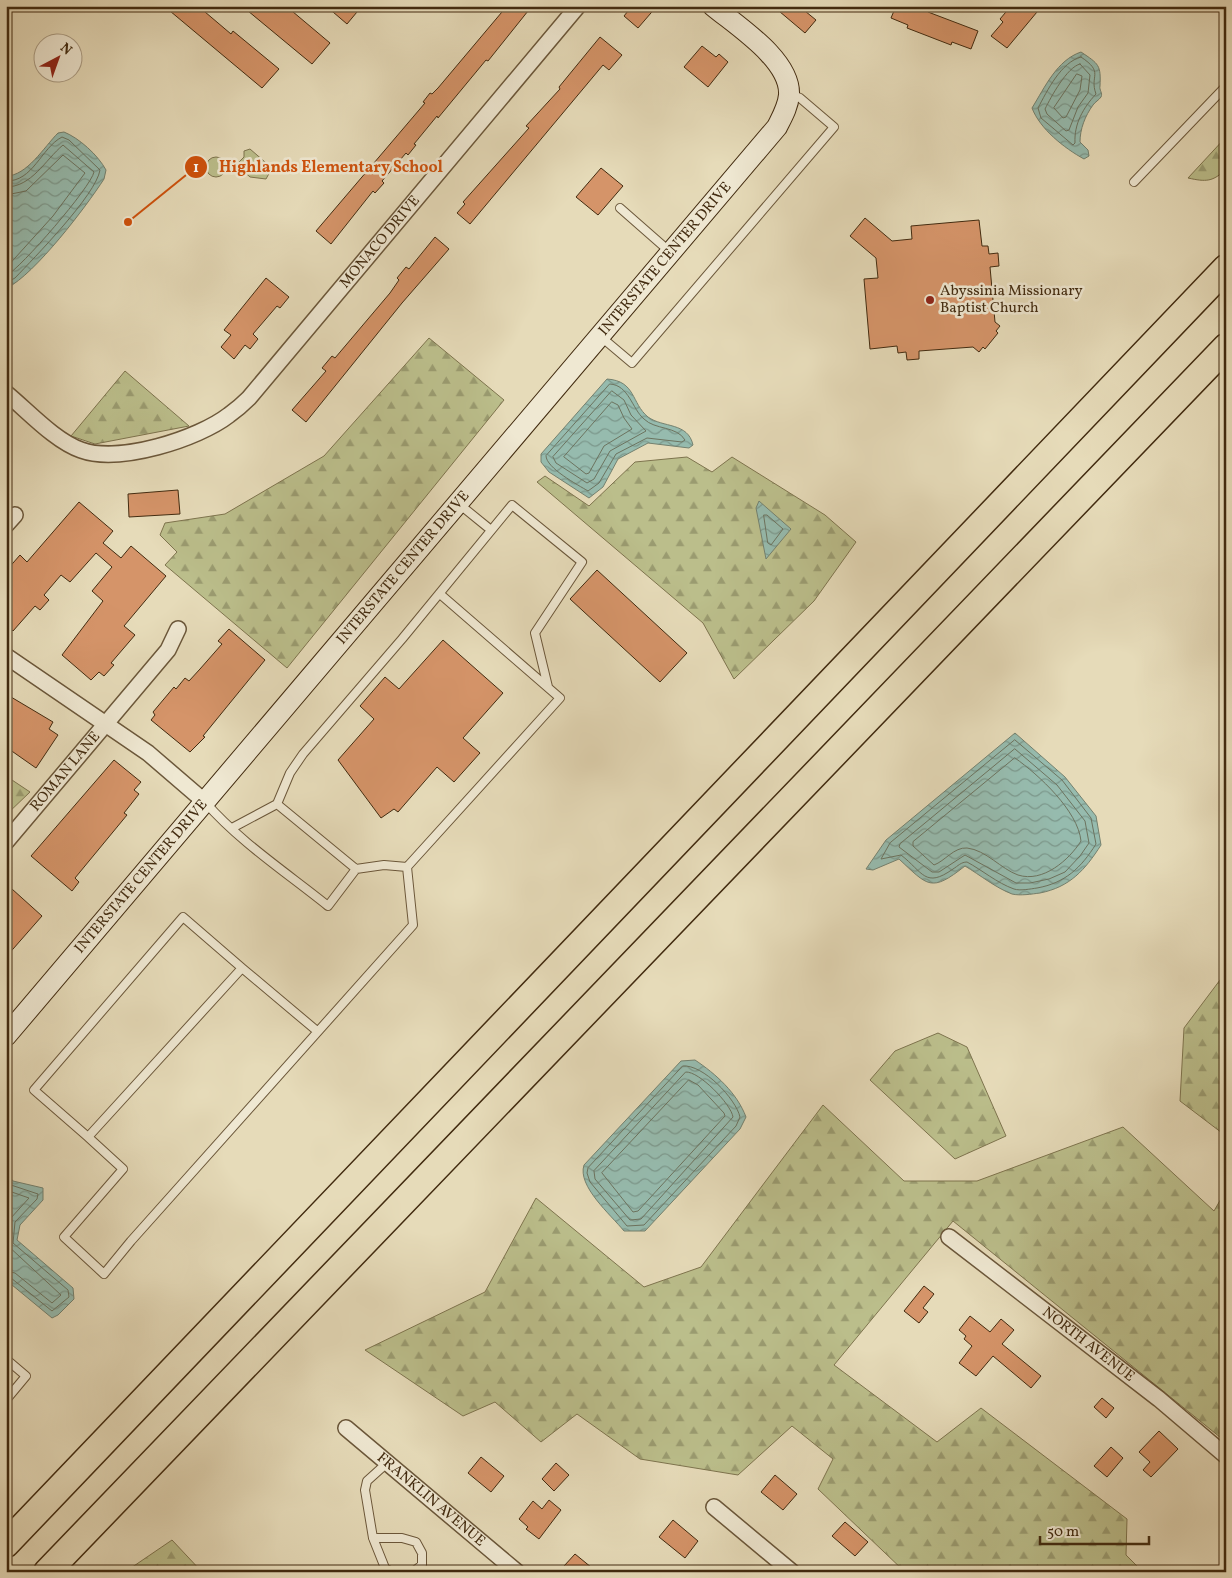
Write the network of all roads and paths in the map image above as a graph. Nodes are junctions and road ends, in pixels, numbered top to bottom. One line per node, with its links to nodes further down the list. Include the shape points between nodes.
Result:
1 (578, 6): 11 (street, MONACO DRIVE, via 249,398 229,416 187,436 119,454 99,454 63,441)
2 (713, 6): 4 (street, via 771,55 788,81)
3 (1226, 86): 5 (lane)
4 (789, 94): 7 (street, INTERSTATE CENTER DRIVE, via 777,127); 9 (lane, via 800,98 834,126 632,363)
5 (1134, 182)
6 (620, 208): 7 (lane)
7 (671, 252): 9 (street, INTERSTATE CENTER DRIVE)
8 (1226, 268): 37 (highway)
9 (600, 336): 12 (street, INTERSTATE CENTER DRIVE)
10 (1226, 347): 38 (highway)
11 (6, 393)
12 (458, 503): 13 (lane); 19 (street, INTERSTATE CENTER DRIVE)
13 (491, 530): 14 (lane); 17 (lane, via 512,506 582,562 534,633)
14 (440, 594): 17 (lane); 20 (lane, via 303,754 290,773)
15 (178, 629): 18 (street, ROMAN LANE, via 168,650)
16 (6, 656): 18 (street)
17 (548, 687): 23 (lane, via 560,698)
18 (107, 724): 19 (street, via 148,753); 22 (street, ROMAN LANE)
19 (205, 802): 21 (lane); 27 (street, INTERSTATE CENTER DRIVE)
20 (278, 804): 21 (lane); 24 (lane)
21 (232, 828): 24 (lane, via 328,906)
22 (6, 842)
23 (408, 867): 24 (lane, via 384,864); 26 (lane, via 413,925)
24 (356, 869)
25 (242, 968): 26 (lane); 28 (lane); 28 (lane, via 183,917 34,1090)
26 (317, 1031): 28 (lane, via 104,1274 64,1237 123,1169)
27 (6, 1036)
28 (88, 1137)
29 (949, 1237): 33 (street, NORTH AVENUE, via 1159,1399)
30 (6, 1359): 31 (lane, via 26,1376)
31 (6, 1400)
32 (346, 1428): 34 (street, FRANKLIN AVENUE)
33 (1226, 1456)
34 (388, 1463): 36 (lane, via 367,1481 365,1490); 41 (street, FRANKLIN AVENUE)
35 (714, 1507): 42 (street)
36 (373, 1538): 39 (lane, via 385,1568); 40 (lane, via 402,1538 416,1542 422,1553 422,1565)
37 (6, 1544)
38 (47, 1572)
39 (392, 1572)
40 (413, 1572)
41 (518, 1572)
42 (792, 1572)

